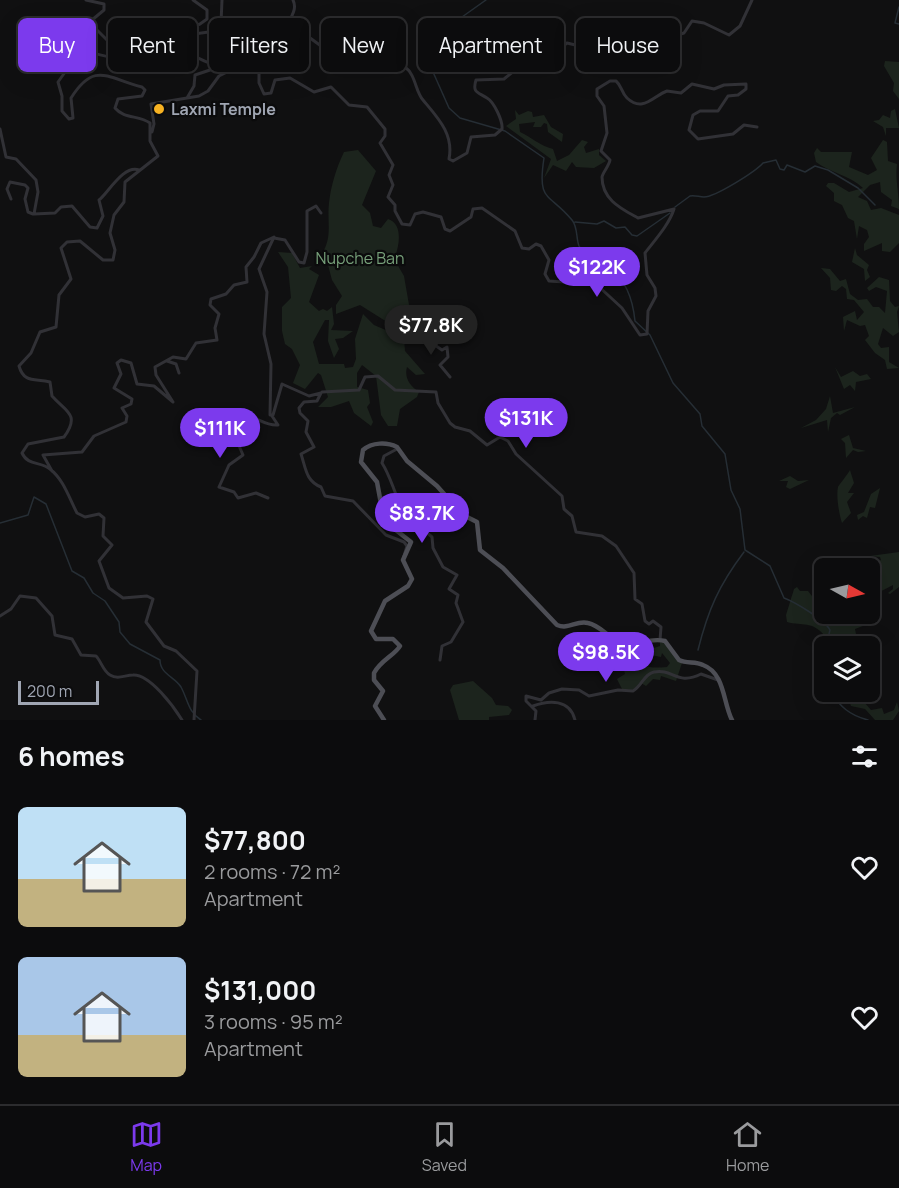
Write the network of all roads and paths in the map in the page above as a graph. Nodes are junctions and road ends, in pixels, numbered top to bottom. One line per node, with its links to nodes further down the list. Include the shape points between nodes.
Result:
1 (86, 0): 12 (street, via 104,4 104,10 92,24 117,54 108,58 78,48 70,50 68,68 58,82 63,113 74,118 70,101 88,77 113,76 144,87 142,96 118,99 115,107 120,113 146,120)
2 (193, 0): 6 (street, via 207,10 207,19)
3 (222, 0): 7 (street, via 221,23 216,31)
4 (293, 0): 5 (street, via 295,11 288,33 306,35 321,46 334,24 352,29 364,22 375,22 377,32 394,44 392,61 406,67 422,99 443,124 451,148 449,159 453,161 467,153 471,137 495,135 502,129 489,99 475,89 476,80 504,79 515,70 538,70 567,43 588,48 598,59 618,41 637,60 648,46 668,44 671,37 684,33 692,21 729,35 740,26)
5 (752, 0)
6 (197, 25)
7 (197, 34)
8 (197, 58): 9 (street, via 212,64 213,70 195,75)
9 (187, 98): 10 (street, via 205,93 219,76 229,71 255,67 260,69 259,83 264,94 271,93 276,80 290,78 314,92 334,88 346,103 366,107 386,129 380,143 393,165 389,175 393,185 388,197 402,224 410,225 417,213 427,212 441,217 445,229 450,231 471,217 473,210 482,208 514,231 522,248 541,246 549,260 545,274 549,281 596,284 622,308 640,335 647,334 648,311 656,296 647,275 645,253 655,244 658,232 674,209 638,218 606,196 602,177 610,160 601,150 608,133 597,89 616,81 628,99 642,104 667,91 681,93 692,84 714,89 743,83 746,89 728,96 718,111 693,115 689,130 698,139 733,134 744,125); 12 (street, via 151,105)
10 (756, 127)
11 (0, 129): 16 (street, via 6,157 16,159 36,180)
12 (152, 132): 13 (street, via 150,141 158,156)
13 (139, 170): 16 (street, via 132,169 114,181 99,200 103,216 97,228 90,227 72,206 61,207 55,213); 25 (street, via 125,182 124,202 114,215 110,233 115,250 113,260 103,260 80,242 62,245 70,279 59,295 56,327 40,332 31,353 19,364 25,378 50,382 52,396 72,414 64,436 36,441 23,449 26,460)
14 (11, 199): 16 (street, via 7,189 10,182 25,185 28,210)
15 (321, 213): 17 (street, via 316,206 307,211 304,263 299,262 285,240)
16 (35, 214)
17 (274, 238): 19 (street, via 261,243 246,267 247,282 211,299 210,305 219,314 217,340 196,343 186,359 176,356); 23 (street, via 259,268 267,292 264,334 271,364)
18 (405, 332): 21 (street, via 442,350 447,348 448,357 440,365)
19 (166, 361): 20 (street, via 176,364); 25 (street, via 156,366 155,371 173,402 153,386 137,384 131,363 120,360 117,363 122,374 114,388 132,399 131,404 122,408 128,416 126,422 94,436 82,452 43,455)
20 (179, 373)
21 (450, 377)
22 (320, 393): 23 (street, via 309,396 282,384); 27 (street, via 316,401 304,402 299,408 308,421 306,432 314,447 302,454 308,478 321,487 325,496 353,501 386,535 404,542); 29 (street, via 359,390 363,378 378,376 392,390 436,392 450,423 470,431 487,445 500,437 505,439 562,496 576,532 602,536 621,552 634,573 635,599 642,604 645,621 661,627)
23 (272, 416): 26 (street, via 278,425 253,416 233,420 233,432 243,454 229,465 219,488 234,492 238,498 256,493)
24 (399, 448): 27 (main road, via 390,444 370,445 363,450 361,462 377,483 382,509 392,527 411,542); 29 (main road, via 407,461 460,512 477,522 480,550 503,568 557,625 567,628 587,623 603,630 608,637 629,644); 30 (street, via 382,460 398,500 414,523 432,537 443,567 457,576 449,589 458,595 456,603 463,622 451,642 442,646)
25 (52, 471): 33 (street, via 67,490 77,513 85,517 99,514 104,518 103,536 112,545 99,561 112,592 123,598 153,599 146,622 164,646 196,668)
26 (268, 498)
27 (404, 557): 35 (main road, via 412,582 385,600 371,632 376,639 393,639 400,646 374,674 374,680 384,691 375,706)
28 (0, 616): 34 (street, via 20,596 36,598 52,616 55,635 72,639 81,655 96,656 112,677 135,674 145,679)
29 (660, 640): 31 (main road, via 672,648 679,660 706,666)
30 (440, 660)
31 (718, 680): 32 (street, via 701,674 691,679 654,672 633,691 589,696 562,689 541,700 526,696 526,702); 38 (main road)
32 (533, 706): 36 (street); 37 (street, via 557,702 568,707)
33 (194, 717)
34 (182, 720)
35 (384, 720)
36 (535, 720)
37 (575, 720)
38 (732, 720)

